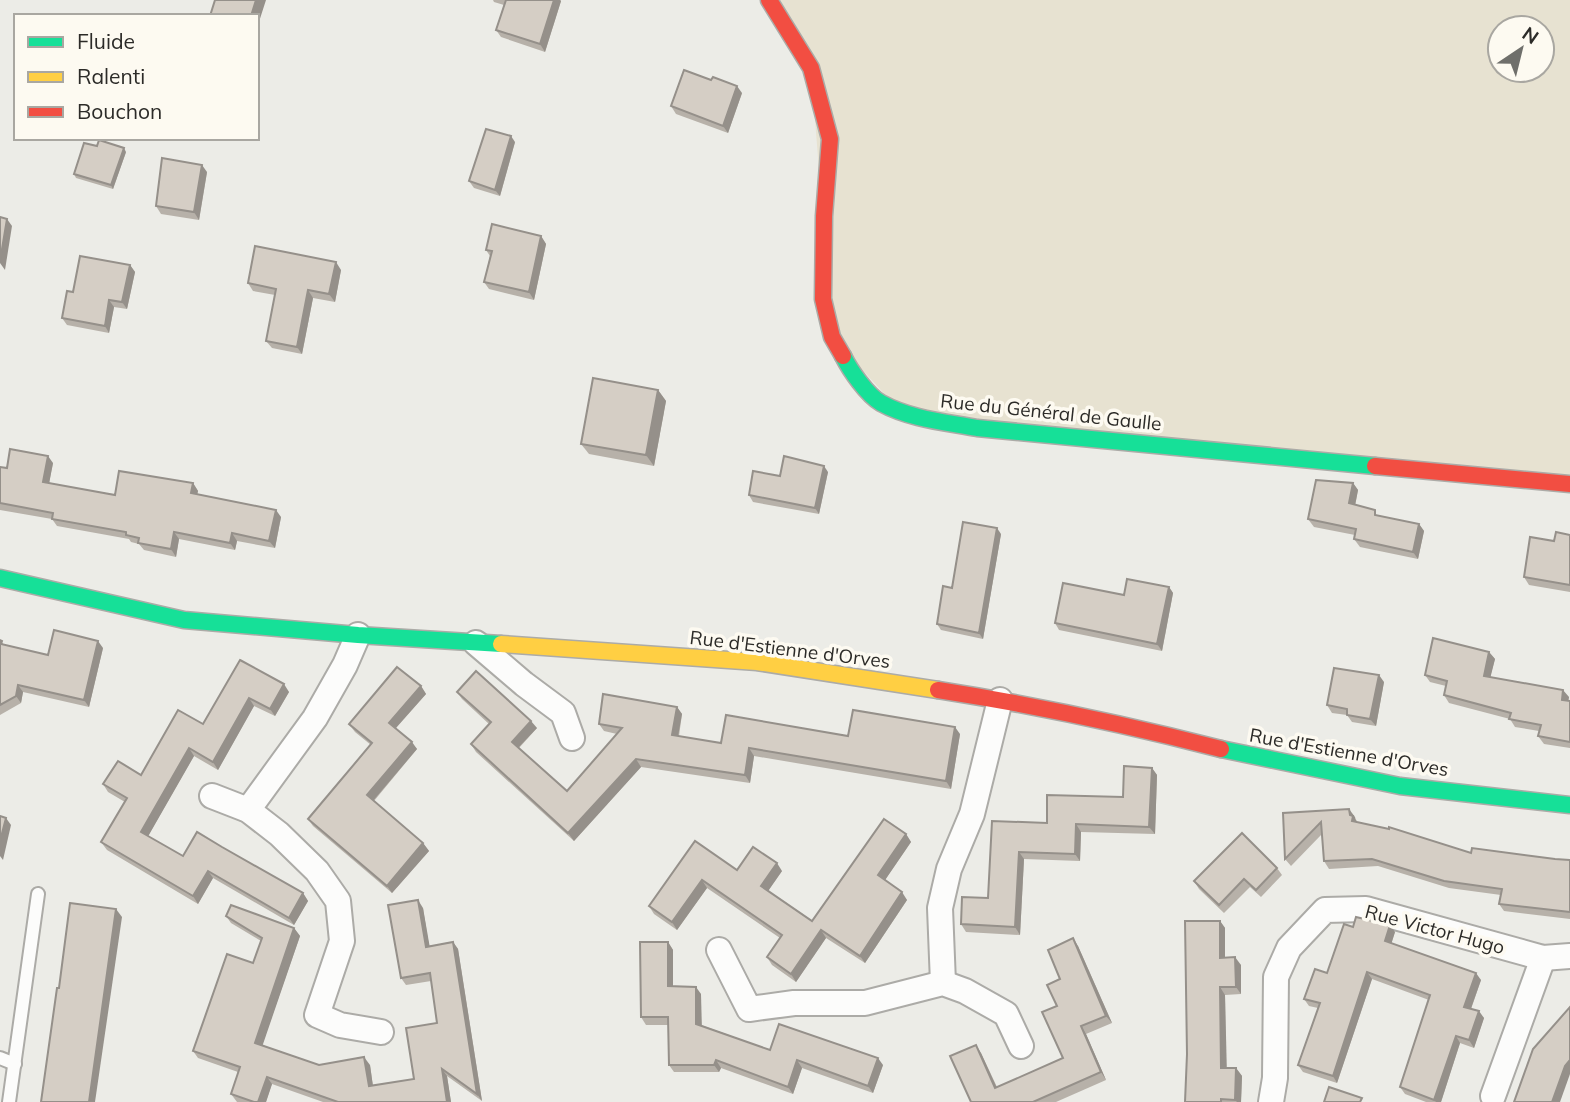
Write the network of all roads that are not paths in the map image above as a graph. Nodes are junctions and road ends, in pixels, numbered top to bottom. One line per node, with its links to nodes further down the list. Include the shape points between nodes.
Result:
1 (769, 0): 2 (street, Rue du Général de Gaulle, via 811,68 830,139 823,299 832,337 852,373 879,402 916,417 977,428)
2 (1570, 484)
3 (0, 579): 4 (street, Rue d'Estienne d'Orves, via 184,620)
4 (358, 635): 5 (street, Rue d'Estienne d'Orves); 10 (street, via 315,718)
5 (477, 643): 6 (street, Rue d'Estienne d'Orves, via 757,662); 7 (street, via 563,713)
6 (1000, 700): 9 (street, Rue d'Estienne d'Orves, via 1400,786); 15 (street, via 972,814 940,908)
7 (572, 738)
8 (212, 796): 10 (street)
9 (1570, 805)
10 (247, 810): 16 (street, via 317,871 338,901 342,941 317,1015 340,1025)
11 (38, 894): 19 (lane)
12 (719, 950): 15 (street, via 749,1009 794,1003 865,1003)
13 (1570, 956): 14 (street, Rue Victor Hugo)
14 (1543, 958): 20 (street); 22 (street, Rue Victor Hugo, via 1366,909 1325,910 1289,948 1276,977)
15 (943, 983): 17 (street, via 1006,1014)
16 (382, 1032)
17 (1021, 1046)
18 (0, 1058): 19 (lane)
19 (15, 1063): 21 (lane)
20 (1493, 1096)
21 (9, 1102)
22 (1271, 1102)

